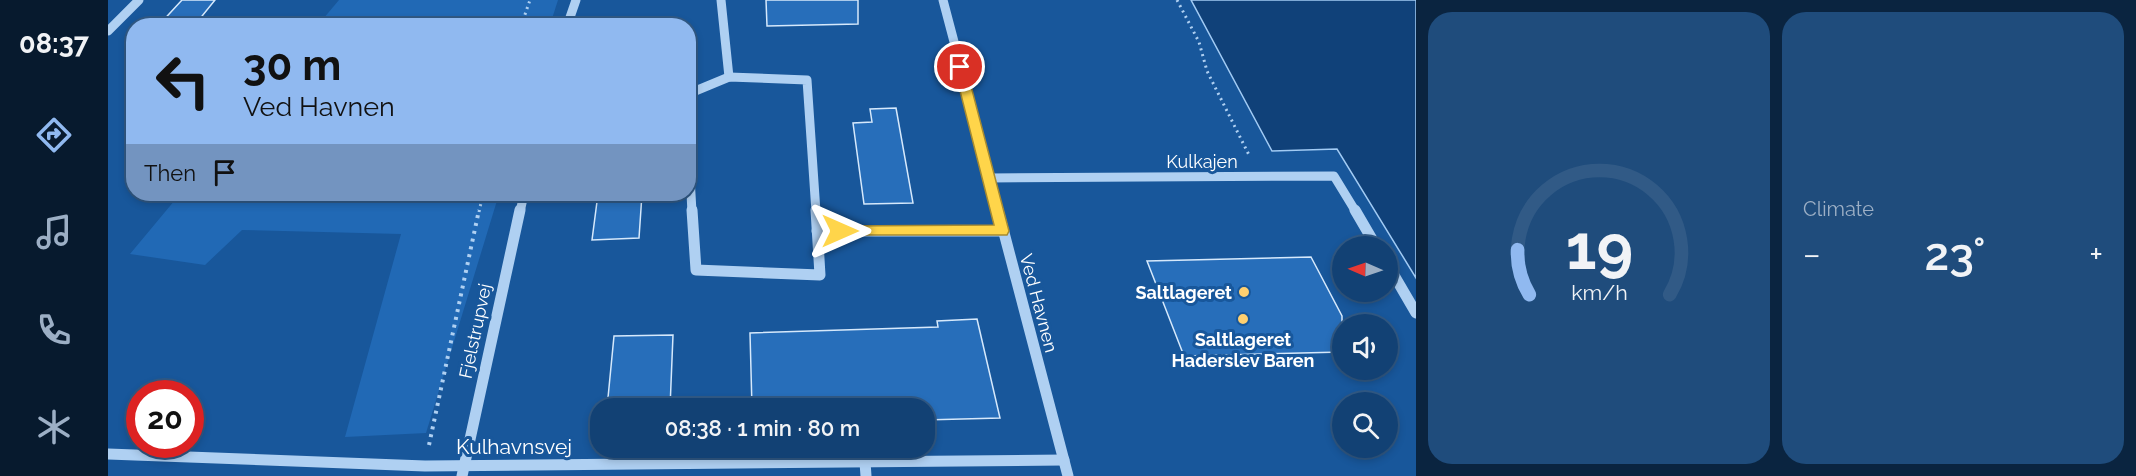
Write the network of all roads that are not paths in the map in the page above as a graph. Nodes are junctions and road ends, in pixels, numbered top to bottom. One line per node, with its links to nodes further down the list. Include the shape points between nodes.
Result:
1 (139, 0): 6 (street)
2 (576, 0): 5 (street)
3 (721, 0): 7 (street)
4 (943, 0): 9 (street, Ved Havnen)
5 (570, 18)
6 (108, 31)
7 (729, 77): 8 (street); 12 (street, via 807,81)
8 (696, 91)
9 (988, 178): 13 (street, Ved Havnen); 14 (street, Kulkajen, via 1334,176)
10 (522, 201): 21 (street, Fjelstrupvej)
11 (692, 201): 12 (street, via 696,270 820,275)
12 (817, 231): 13 (street)
13 (1003, 231): 18 (street, Ved Havnen)
14 (1370, 236)
15 (1398, 282): 16 (street)
16 (1416, 313)
17 (108, 454): 21 (street, Kulhavnsvej, via 425,466)
18 (1064, 460): 19 (street, Kulhavnsvej); 23 (street, Ved Havnen)
19 (865, 462): 20 (street, Kulhavnsvej); 22 (street)
20 (759, 470): 21 (street, Kulhavnsvej)
21 (463, 471)
22 (867, 476)
23 (1068, 476)

